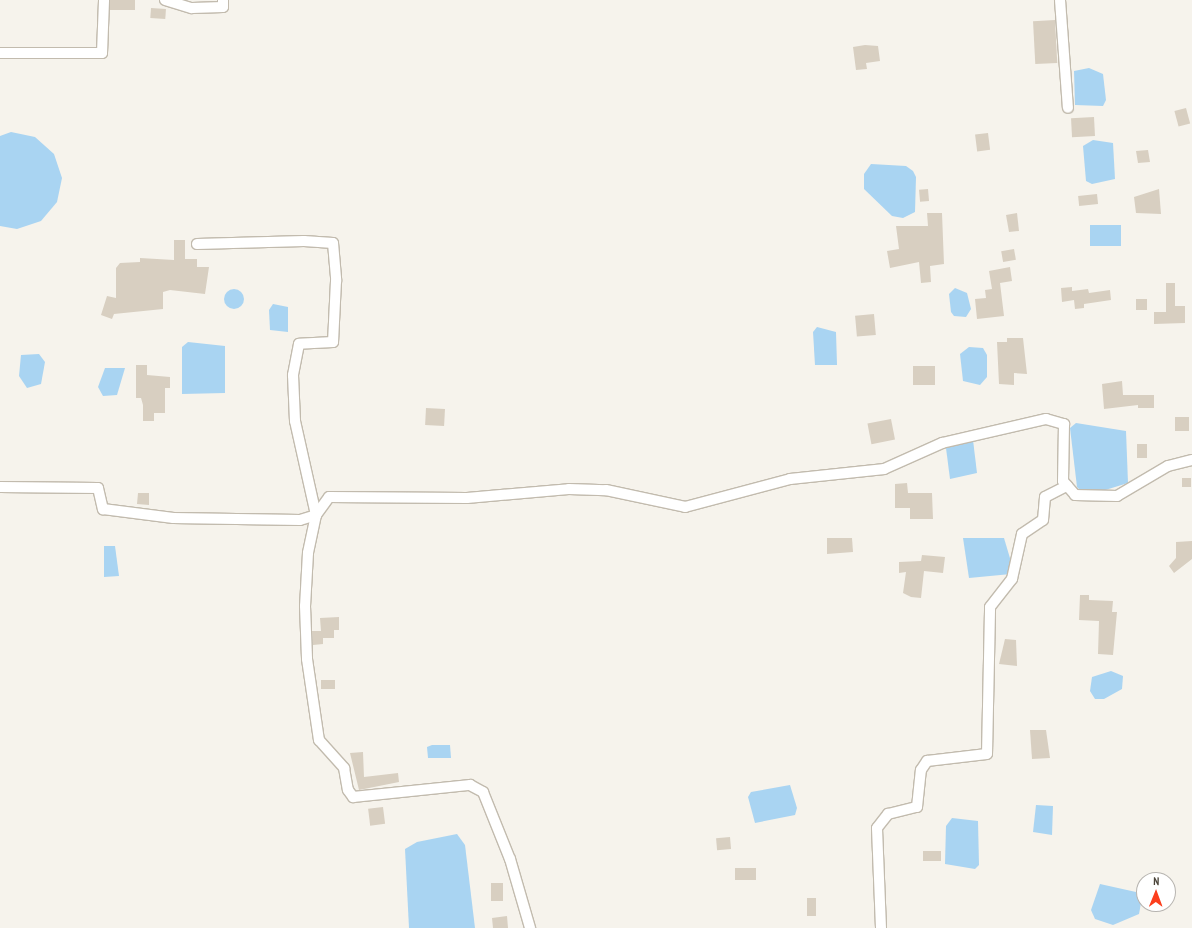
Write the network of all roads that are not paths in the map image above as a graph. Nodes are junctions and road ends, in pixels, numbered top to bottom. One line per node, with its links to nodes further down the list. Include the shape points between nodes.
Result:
1 (104, 0): 5 (street, via 102,53)
2 (165, 0): 3 (street, via 192,8 223,7)
3 (223, 0)
4 (1060, 0): 6 (street)
5 (0, 53)
6 (1068, 108)
7 (197, 244): 11 (street, via 304,240 333,244 336,281 333,342 299,344 293,375 295,421)
8 (1192, 460): 9 (street, via 1168,466 1117,496 1075,495)
9 (1067, 486): 11 (street, via 1063,481 1064,424 1046,419 942,443 884,469 790,479 690,506 668,505 606,490 569,489 467,498 329,497); 13 (street, via 1045,497 1043,520 1022,534 1012,579 990,607 987,754 927,761 921,770 917,807 888,814 877,828)
10 (0, 487): 11 (street, via 98,488 103,509 173,518 300,520)
11 (316, 516): 12 (street, via 308,553 305,606 307,659 319,740 344,768 348,790 353,797 463,786 483,792 510,859)
12 (530, 928)
13 (881, 928)

